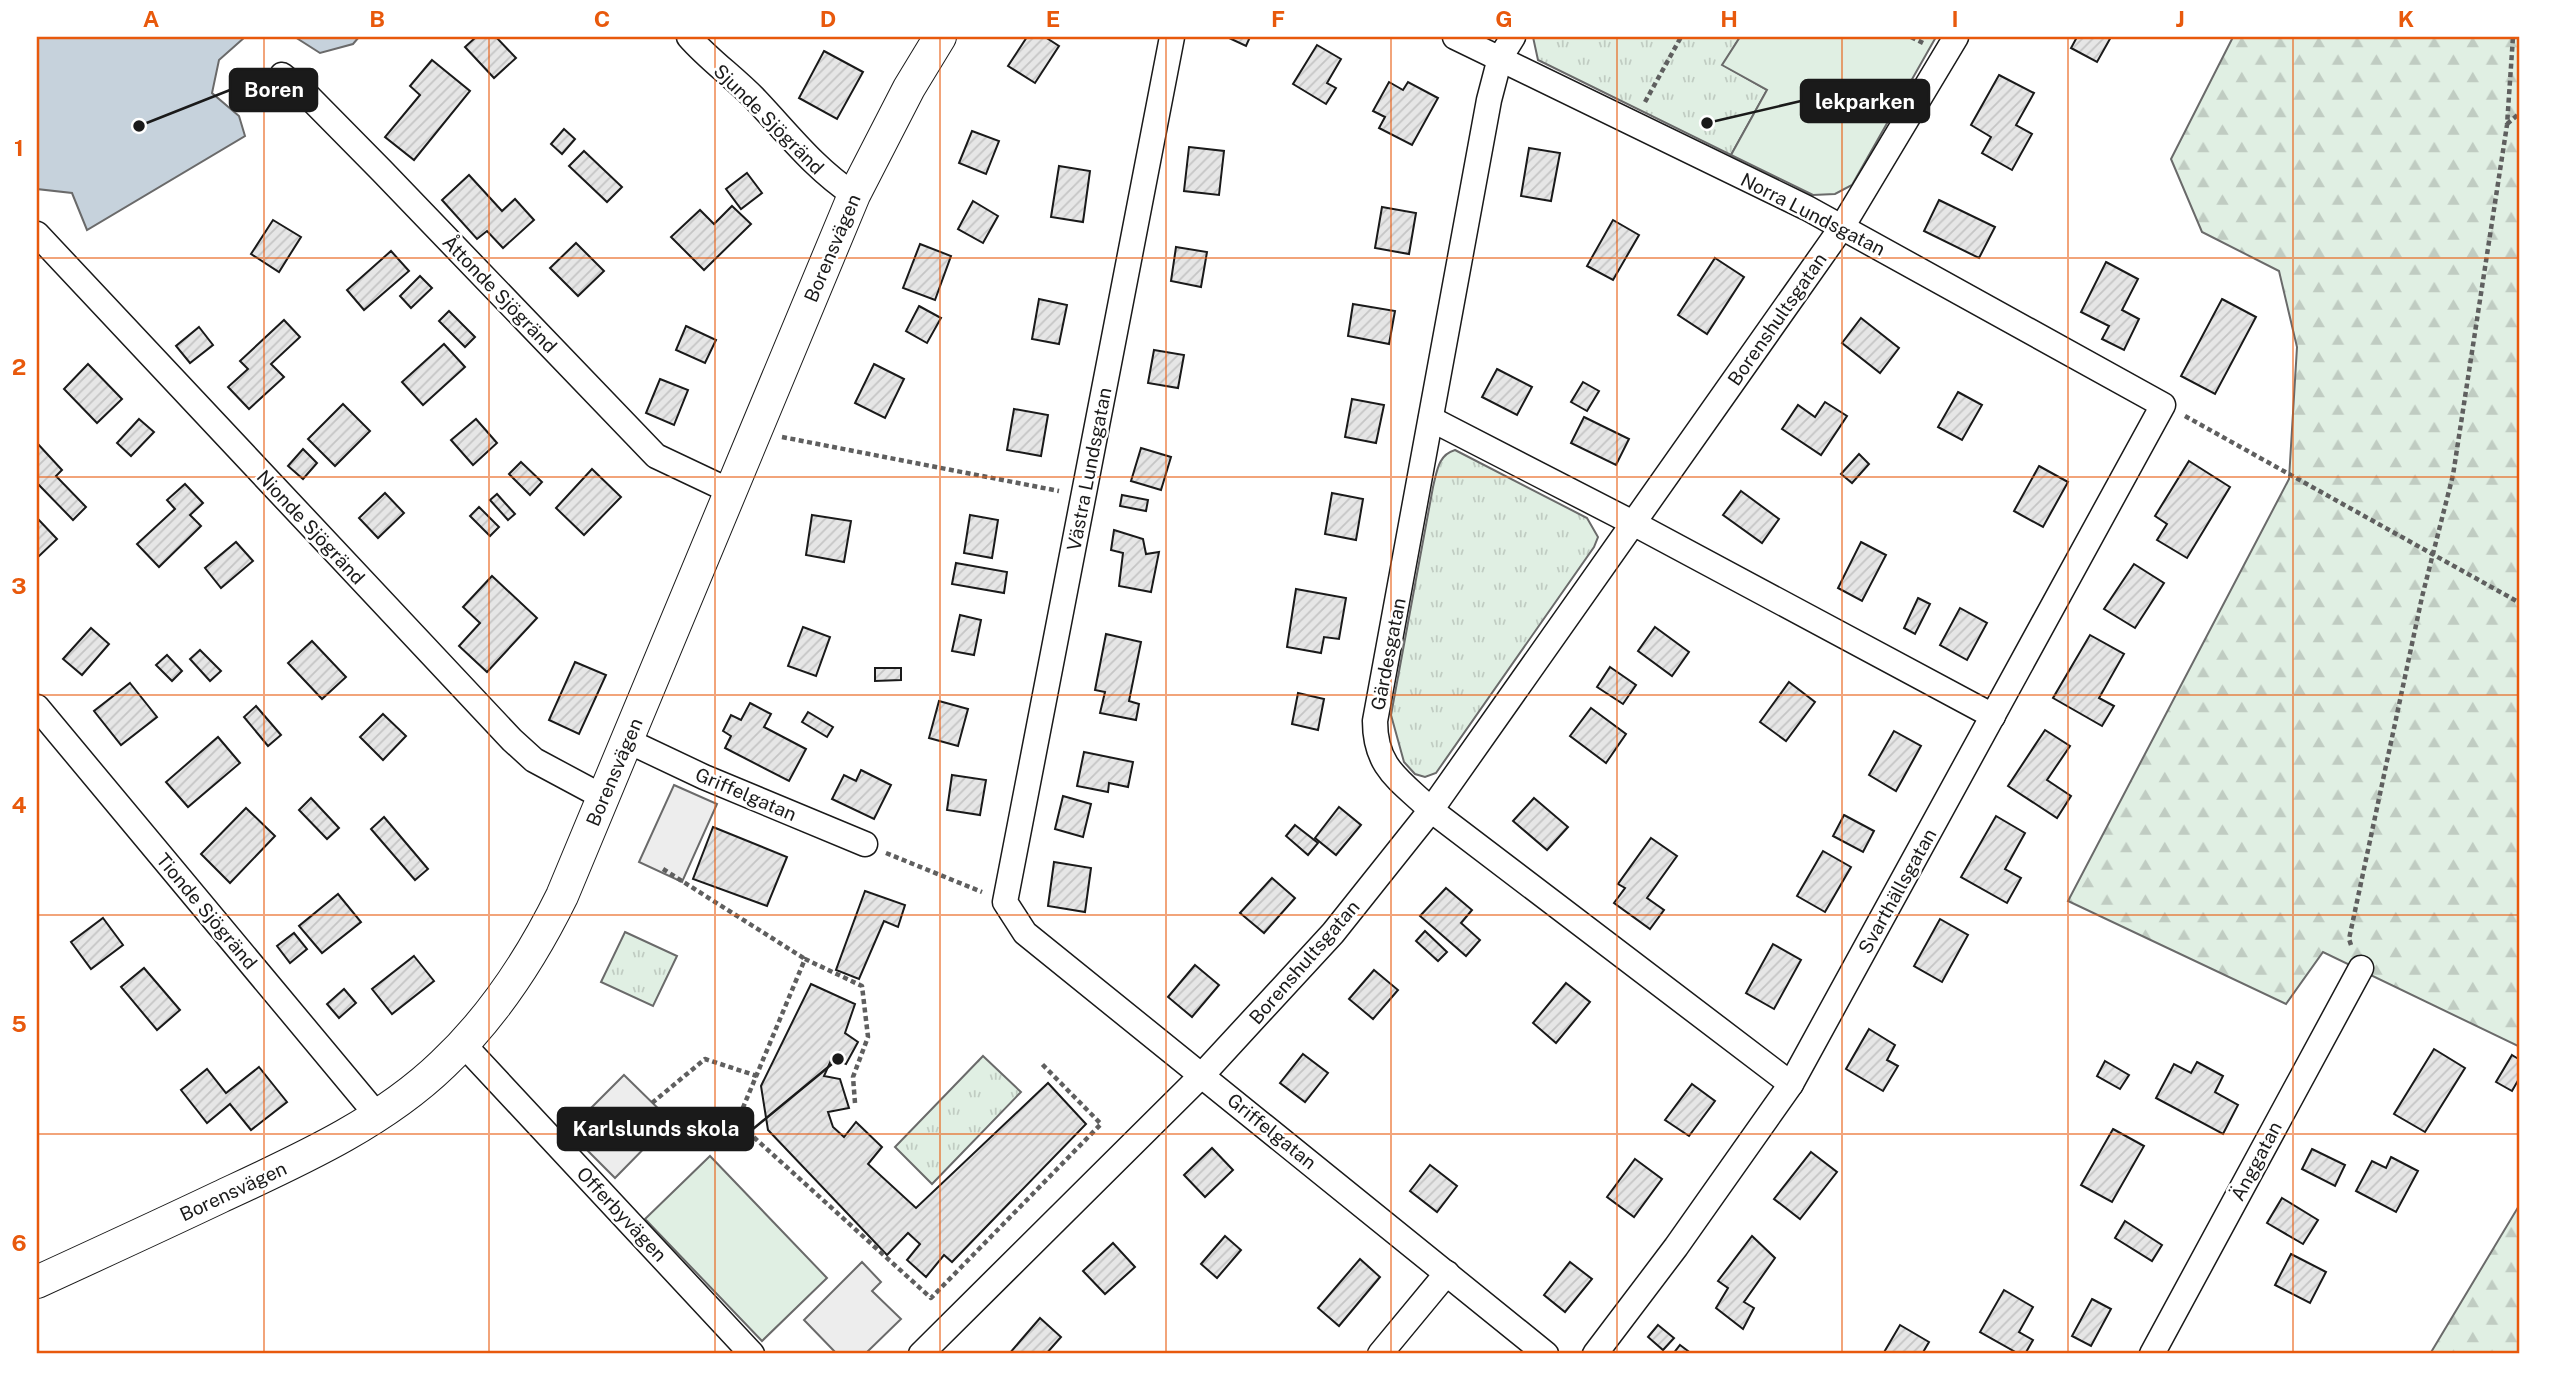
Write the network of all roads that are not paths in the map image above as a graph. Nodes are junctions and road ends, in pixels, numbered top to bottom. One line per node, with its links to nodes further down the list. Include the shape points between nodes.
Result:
1 (689, 37): 9 (street, Sjunde Sjögränd, via 756,100 808,159)
2 (940, 37): 9 (street, Borensvägen)
3 (1172, 37): 22 (street, Västra Lundsgatan)
4 (1455, 37): 7 (street, Norra Lundsgatan)
5 (1513, 37): 7 (street, Gärdesgatan)
6 (1956, 37): 10 (street, Borenshultsgatan)
7 (1500, 58): 10 (street, Norra Lundsgatan); 13 (street, Gärdesgatan)
8 (282, 75): 14 (street, Åttonde Sjögränd, via 382,171 656,456)
9 (854, 195): 14 (street, Borensvägen)
10 (1842, 228): 12 (street, Norra Lundsgatan); 15 (street, Borenshultsgatan)
11 (37, 234): 19 (street, Nionde Sjögränd, via 512,740 556,773)
12 (2163, 405): 17 (street, Svarthällsgatan)
13 (1432, 419): 15 (street); 20 (street, Gärdesgatan, via 1375,721 1378,755)
14 (730, 491): 18 (street, Borensvägen)
15 (1633, 523): 17 (street); 20 (street, Borenshultsgatan)
16 (37, 707): 27 (street, Tionde Sjögränd)
17 (1993, 716): 26 (street, Svarthällsgatan)
18 (628, 741): 19 (street, Borensvägen); 21 (street, Griffelgatan, via 704,778)
19 (603, 797): 24 (street, Borensvägen, via 543,935 508,989)
20 (1431, 810): 25 (street, Borenshultsgatan, via 1332,933); 26 (street, Gärdesgatan)
21 (865, 844)
22 (1005, 902): 25 (street, Griffelgatan, via 1025,933)
23 (2361, 968): 35 (street, Änggatan)
24 (463, 1044): 27 (street, Borensvägen); 30 (street, Offerbyvägen)
25 (1203, 1074): 28 (street, Griffelgatan); 31 (street, Borenshultsgatan)
26 (1791, 1084): 34 (street, Svarthällsgatan)
27 (377, 1115): 29 (street, Borensvägen, via 274,1172)
28 (1447, 1273): 32 (street); 33 (street, Griffelgatan)
29 (37, 1282)
30 (752, 1354)
31 (921, 1354)
32 (1380, 1354)
33 (1546, 1354)
34 (1595, 1354)
35 (2152, 1354)

